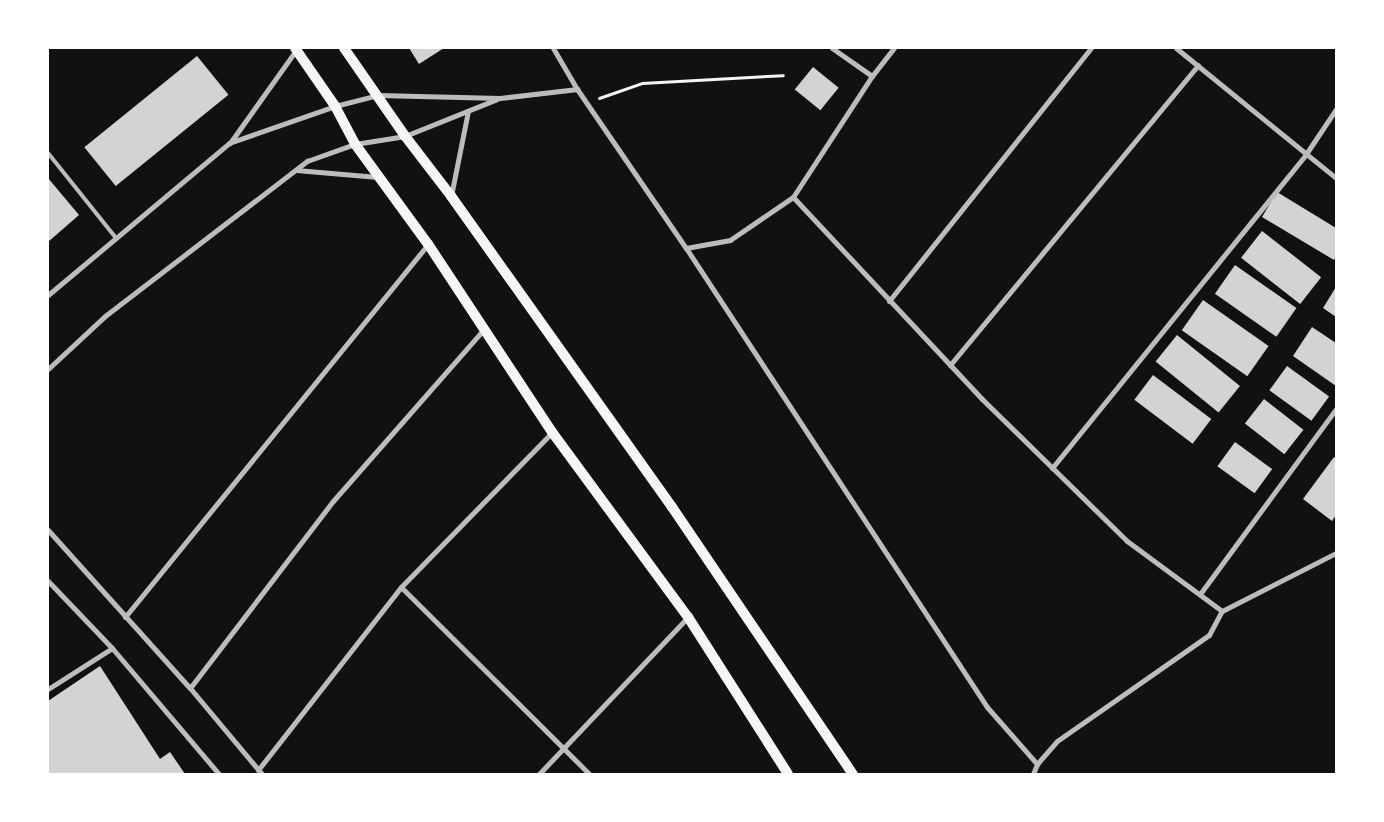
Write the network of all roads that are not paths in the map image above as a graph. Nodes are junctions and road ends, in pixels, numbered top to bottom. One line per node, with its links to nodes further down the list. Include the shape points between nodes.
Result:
1 (295, 48): 13 (main road); 17 (street)
2 (344, 48): 11 (main road)
3 (553, 48): 10 (street)
4 (832, 48): 9 (street)
5 (894, 48): 9 (street)
6 (1091, 48): 30 (street)
7 (1176, 48): 8 (street)
8 (1198, 65): 20 (street); 32 (street)
9 (872, 76): 25 (street)
10 (578, 89): 12 (street); 28 (street)
11 (378, 95): 12 (street); 13 (street); 16 (main road)
12 (500, 98): 15 (street)
13 (335, 106): 17 (street); 18 (main road)
14 (1336, 110): 20 (street)
15 (468, 111): 16 (street); 24 (street)
16 (405, 136): 18 (street); 24 (main road)
17 (230, 143): 26 (street)
18 (355, 144): 21 (street, via 307,161); 22 (main road)
19 (48, 153): 26 (lane)
20 (1306, 154): 23 (street); 36 (street)
21 (296, 170): 22 (street); 33 (street, via 105,316)
22 (380, 177): 27 (main road)
23 (1336, 178)
24 (451, 196): 55 (main road, via 672,507)
25 (793, 197): 28 (street, via 730,240); 30 (street)
26 (115, 237): 29 (street)
27 (428, 244): 31 (main road); 43 (street)
28 (686, 248): 49 (street, via 987,707)
29 (48, 295)
30 (889, 300): 32 (street)
31 (483, 330): 35 (main road); 46 (street, via 333,501)
32 (950, 365): 36 (street)
33 (48, 369)
34 (1336, 409): 41 (street)
35 (552, 432): 40 (street); 44 (main road)
36 (1052, 468): 41 (street, via 1127,540)
37 (48, 530): 43 (street)
38 (1336, 553): 42 (street)
39 (48, 581): 45 (street)
40 (402, 587): 48 (street); 50 (street)
41 (1200, 594): 42 (street)
42 (1222, 610): 49 (street, via 1209,635 1057,741)
43 (125, 617): 46 (street)
44 (688, 617): 48 (street); 54 (main road)
45 (112, 648): 47 (street); 51 (street)
46 (190, 688): 50 (street)
47 (48, 690)
48 (563, 750): 52 (street); 53 (street)
49 (1037, 764): 56 (street)
50 (260, 772)
51 (219, 774)
52 (539, 774)
53 (589, 774)
54 (788, 774)
55 (852, 774)
56 (1033, 774)

